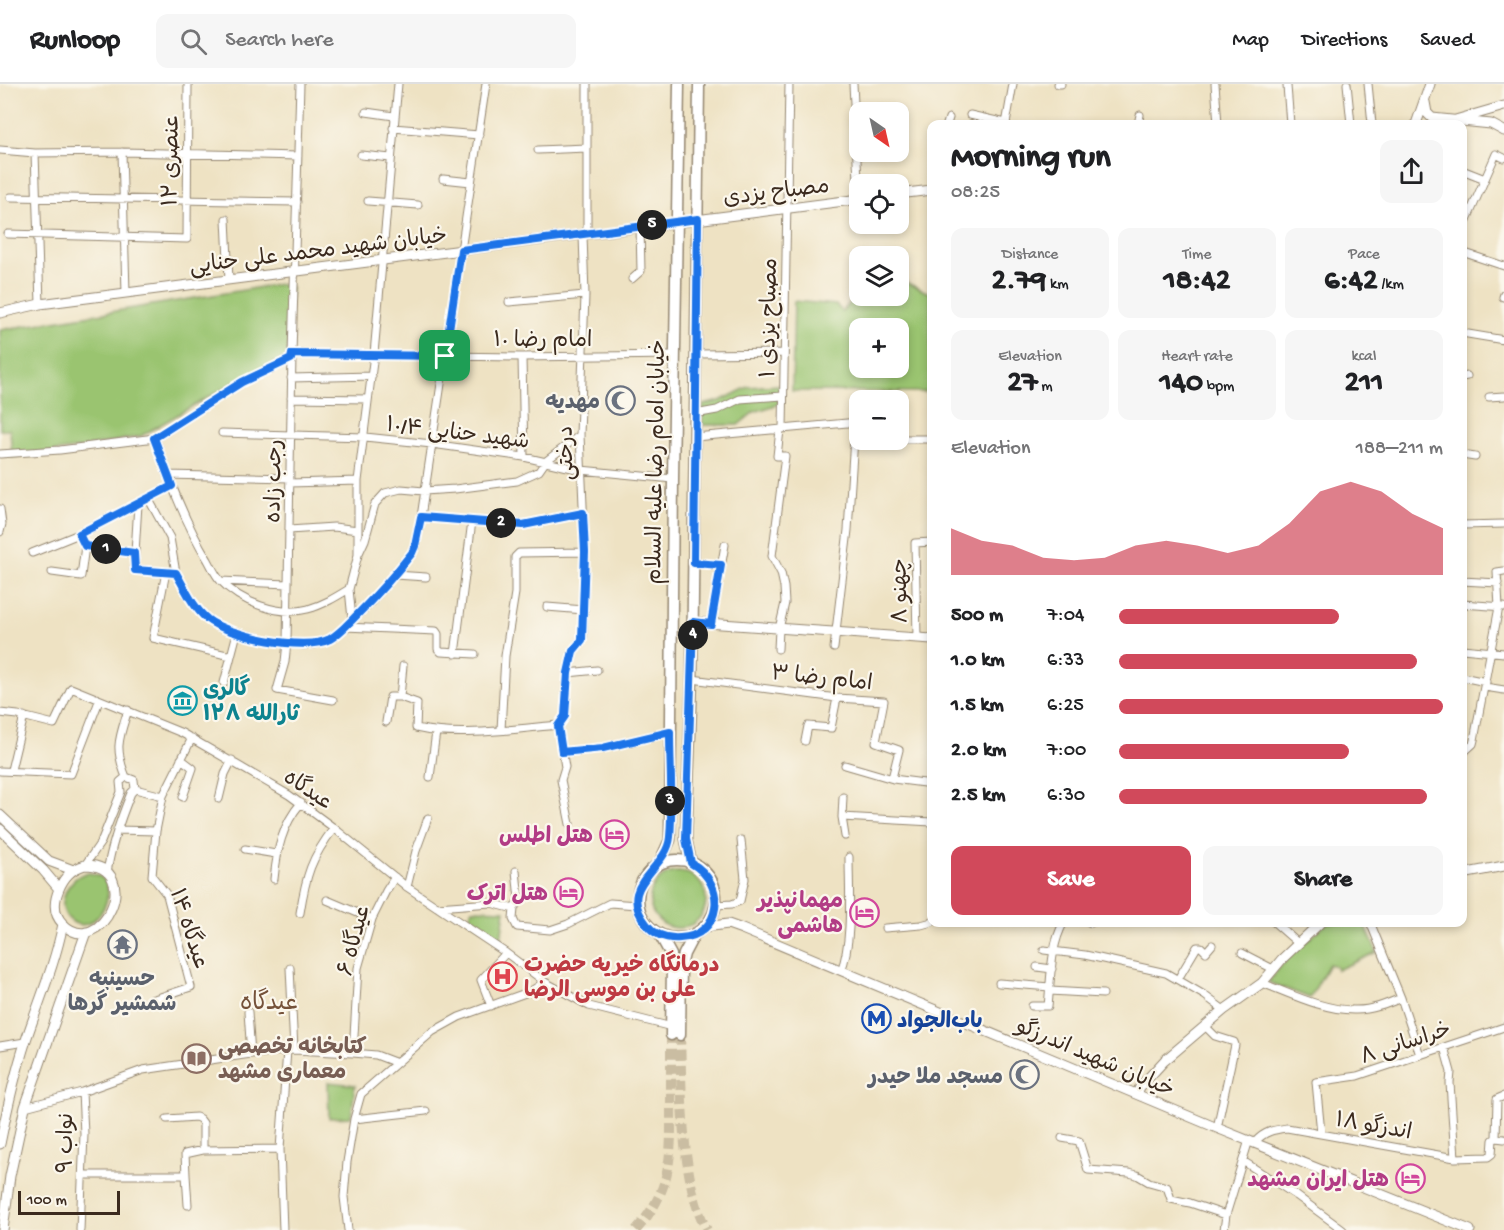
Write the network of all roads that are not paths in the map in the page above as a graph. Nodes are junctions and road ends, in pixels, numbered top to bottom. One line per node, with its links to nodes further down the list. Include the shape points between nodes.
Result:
1 (188, 84): 41 (street, عنصری ۱۲)
2 (300, 84): 43 (street, رجب زاده)
3 (398, 84): 21 (street)
4 (486, 84): 35 (street)
5 (587, 84): 36 (street, درختی)
6 (680, 84): 66 (main road, خیابان امام رضا علیه السلام)
7 (699, 84): 64 (main road, خیابان امام رضا علیه السلام)
8 (789, 84): 62 (street, مصباح یزدی ۱)
9 (853, 84): 47 (street)
10 (1013, 84): 23 (street)
11 (1215, 84): 25 (street)
12 (1347, 84): 27 (street)
13 (1368, 84): 28 (street)
14 (1430, 84): 16 (main road)
15 (1287, 86): 26 (street)
16 (1425, 102): 29 (main road); 30 (main road, via 1427,113)
17 (1504, 106): 31 (main road)
18 (366, 112): 21 (street)
19 (970, 115): 22 (street)
20 (1140, 115): 24 (street)
21 (394, 116): 33 (street)
22 (990, 120)
23 (1007, 120)
24 (1139, 120)
25 (1218, 120)
26 (1290, 120)
27 (1351, 120)
28 (1372, 120)
29 (1418, 120)
30 (1442, 120)
31 (1458, 120)
32 (1467, 123): 34 (main road, via 1491,124)
33 (393, 128): 35 (street); 44 (street)
34 (1504, 131)
35 (478, 135): 50 (street)
36 (587, 148): 38 (street); 69 (street, درختی)
37 (0, 150): 40 (street)
38 (538, 150)
39 (122, 152): 40 (street); 41 (street); 55 (street)
40 (35, 153): 54 (street)
41 (187, 153): 43 (street); 56 (street, عنصری ۱۲)
42 (361, 155): 44 (street)
43 (298, 156): 59 (street, رجب زاده)
44 (391, 158): 60 (street)
45 (1504, 158): 48 (street, via 1496,154)
46 (1467, 172): 48 (street)
47 (858, 174)
48 (1485, 179): 65 (street)
49 (443, 180): 50 (street)
50 (471, 183): 72 (street)
51 (927, 191): 52 (main road)
52 (909, 193)
53 (11, 196): 54 (street)
54 (36, 197): 55 (street); 70 (street)
55 (124, 198): 56 (street); 71 (street)
56 (187, 200): 59 (street); 71 (street, عنصری ۱۲, via 187,239)
57 (849, 200): 62 (main road, مصباح یزدی)
58 (368, 201): 60 (street)
59 (297, 202): 76 (street, رجب زاده)
60 (387, 203): 61 (street); 74 (street)
61 (418, 205)
62 (788, 208): 64 (main road, مصباح یزدی); 86 (street, مصباح یزدی ۱)
63 (226, 219): 78 (street)
64 (698, 219): 66 (main road, مصباح یزدی); 88 (main road, خیابان امام رضا علیه السلام)
65 (1467, 220)
66 (677, 222): 67 (main road, خیابان شهید محمد علی حنایی); 89 (main road, خیابان امام رضا علیه السلام)
67 (640, 227): 69 (main road, خیابان شهید محمد علی حنایی); 77 (street, via 641,271)
68 (8, 234): 70 (street)
69 (585, 234): 72 (main road, خیابان شهید محمد علی حنایی); 80 (street, درختی)
70 (38, 235): 71 (street); 82 (street)
71 (125, 237): 79 (street)
72 (461, 250): 74 (main road, خیابان شهید محمد علی حنایی); 90 (street)
73 (1467, 254): 75 (street)
74 (383, 260): 76 (main road, خیابان شهید محمد علی حنایی); 87 (street)
75 (1504, 266)
76 (295, 271): 78 (main road, خیابان شهید محمد علی حنایی); 92 (street, رجب زاده)
77 (632, 279)
78 (229, 280): 79 (main road, خیابان شهید محمد علی حنایی)
79 (126, 293): 82 (main road, خیابان شهید محمد علی حنایی)
80 (585, 295): 81 (street); 91 (street, درختی)
81 (509, 302)
82 (40, 304): 83 (main road, خیابان شهید محمد علی حنایی)
83 (0, 314)
84 (1467, 334): 85 (street)
85 (1504, 340)
86 (783, 353): 88 (street); 96 (street, مصباح یزدی ۱)
87 (374, 354): 90 (street, امام رضا ۱۰); 92 (street, امام رضا ۱۰); 94 (street)
88 (696, 354): 101 (main road, خیابان امام رضا علیه السلام)
89 (675, 355): 91 (street, امام رضا ۱۰); 121 (main road, خیابان امام رضا علیه السلام)
90 (445, 356): 93 (street, امام رضا ۱۰); 112 (street)
91 (584, 356): 93 (street, امام رضا ۱۰); 106 (street, درختی)
92 (292, 357): 95 (street, رجب زاده); 109 (street, via 242,382)
93 (522, 357): 116 (street)
94 (372, 376): 95 (street); 100 (street)
95 (291, 378): 99 (street, رجب زاده)
96 (783, 396): 101 (street, via 740,399 717,410); 103 (street, مصباح یزدی ۱)
97 (1504, 396): 98 (street)
98 (1489, 397)
99 (291, 398): 100 (street); 105 (street, رجب زاده)
100 (368, 399): 107 (street)
101 (695, 414): 108 (main road, خیابان امام رضا علیه السلام)
102 (849, 423): 103 (street)
103 (781, 430): 108 (street); 167 (street, مصباح یزدی ۱, via 777,456 785,456 772,556 784,587)
104 (222, 433): 105 (street, شهید حنایی ۱۰/۴)
105 (291, 434): 107 (street, شهید حنایی ۱۰/۴); 122 (street, رجب زاده)
106 (580, 435): 118 (street); 119 (street, درختی)
107 (365, 437): 112 (street, شهید حنایی ۱۰/۴); 123 (street)
108 (695, 437): 145 (main road, خیابان امام رضا علیه السلام)
109 (154, 438): 114 (street); 120 (street)
110 (909, 439): 111 (street)
111 (927, 439)
112 (432, 444): 116 (street, شهید حنایی ۱۰/۴); 125 (street)
113 (856, 450): 168 (street)
114 (0, 454)
115 (1467, 456): 117 (street)
116 (524, 457): 118 (street, شهید حنایی ۱۰/۴)
117 (1475, 458)
118 (546, 461): 119 (street, شهید حنایی ۱۰/۴); 125 (street, via 539,471 517,481)
119 (581, 470): 121 (street, شهید حنایی ۱۰/۴); 129 (street, درختی)
120 (167, 474): 122 (street); 124 (street)
121 (673, 479): 200 (main road, خیابان امام رضا علیه السلام)
122 (290, 481): 123 (street); 134 (street, رجب زاده)
123 (358, 481): 135 (street)
124 (172, 486): 126 (street); 153 (street, via 196,540)
125 (424, 491): 130 (street); 144 (street, via 401,489 380,497)
126 (148, 498): 127 (street); 150 (street, via 170,538)
127 (138, 504): 137 (street); 143 (street)
128 (0, 509): 136 (street)
129 (583, 513): 131 (street, via 523,525); 141 (street, درختی)
130 (421, 517): 131 (street); 151 (street, via 415,546)
131 (472, 521): 178 (street)
132 (1504, 524): 133 (street)
133 (1467, 525)
134 (289, 530): 135 (street); 156 (street, رجب زاده)
135 (358, 530): 144 (street)
136 (0, 532)
137 (79, 534): 140 (street); 142 (street)
138 (927, 542): 170 (street, چهنو ۸, via 915,543)
139 (725, 545): 146 (street)
140 (85, 546): 143 (street); 148 (street, via 81,576)
141 (585, 552): 161 (street, درختی); 198 (street, via 519,553 516,557)
142 (32, 553)
143 (134, 553): 149 (street, via 135,570)
144 (358, 555): 157 (street)
145 (694, 563): 146 (street); 164 (main road, خیابان امام رضا علیه السلام)
146 (721, 565): 165 (street)
147 (1504, 571): 155 (street, via 1497,572)
148 (51, 572)
149 (166, 572): 150 (street); 180 (street, via 153,638)
150 (176, 573): 169 (street, via 196,608 221,628)
151 (395, 575): 152 (street); 163 (street)
152 (426, 577)
153 (221, 581): 156 (street); 162 (street, via 241,597)
154 (1467, 581): 155 (street)
155 (1498, 583): 160 (street)
156 (288, 584): 162 (street, رجب زاده)
157 (349, 589): 162 (street, via 326,603); 163 (street)
158 (1467, 604): 160 (street)
159 (547, 607): 161 (street)
160 (1501, 607): 176 (street)
161 (584, 610): 183 (street, درختی, via 582,640 574,649)
162 (288, 611): 172 (street, رجب زاده)
163 (352, 620): 166 (street)
164 (693, 622): 165 (main road); 184 (main road, خیابان امام رضا علیه السلام)
165 (711, 624): 167 (main road)
166 (345, 627): 172 (street, via 330,639 315,644); 178 (street, via 436,632 439,651)
167 (779, 629): 168 (main road); 174 (street)
168 (835, 631): 170 (main road); 173 (street)
169 (237, 633): 172 (street); 180 (street)
170 (917, 638): 171 (main road)
171 (927, 639)
172 (287, 642): 191 (street, رجب زاده, via 278,690)
173 (834, 648)
174 (778, 649)
175 (1467, 650): 176 (street)
176 (1491, 653): 177 (street); 187 (street)
177 (1504, 653)
178 (455, 654): 179 (street)
179 (475, 654)
180 (231, 656): 186 (street)
181 (403, 666): 189 (street)
182 (597, 670): 183 (street)
183 (568, 673): 197 (street, درختی, via 565,716)
184 (692, 679): 190 (street, امام رضا ۳); 234 (main road, خیابان امام رضا علیه السلام, via 686,839)
185 (1467, 679): 187 (street)
186 (224, 683)
187 (1486, 685): 188 (street); 203 (street, via 1473,744)
188 (1504, 690)
189 (400, 698): 196 (street, via 389,699); 199 (street, via 417,703 416,728)
190 (837, 698): 202 (street, via 831,728 808,726); 212 (street, امام رضا ۳, via 884,701 876,743 899,750)
191 (333, 700)
192 (99, 701): 193 (street, عیدگاه); 195 (street, عیدگاه, via 71,688 54,724); 208 (street, via 71,774)
193 (128, 710): 201 (street, عیدگاه); 210 (street, via 118,744)
194 (0, 713): 195 (street)
195 (24, 716): 208 (street)
196 (386, 722)
197 (558, 726): 198 (street); 204 (street)
198 (501, 730): 199 (street)
199 (436, 732): 211 (street)
200 (670, 732): 204 (street, via 603,748); 235 (main road, خیابان امام رضا علیه السلام, via 670,840)
201 (192, 738): 205 (street, عیدگاه ۱۴); 206 (street, عیدگاه)
202 (805, 741)
203 (1467, 750)
204 (562, 752): 224 (street, via 565,767 561,780)
205 (181, 759): 215 (street, عیدگاه ۱۴); 216 (street, via 192,766)
206 (232, 760): 218 (street); 219 (street, عیدگاه)
207 (845, 765): 212 (street)
208 (11, 770): 209 (street)
209 (0, 771)
210 (126, 777): 214 (street, via 134,780); 236 (street, via 120,782 121,792 101,842)
211 (430, 777)
212 (892, 778): 213 (street)
213 (927, 783)
214 (135, 789): 215 (street); 227 (street)
215 (163, 796): 228 (street, عیدگاه ۱۴)
216 (183, 797)
217 (843, 797): 221 (street)
218 (219, 800)
219 (301, 803): 225 (street, عیدگاه); 232 (street, via 289,816)
220 (0, 814): 238 (main road, via 49,861)
221 (842, 817): 223 (street); 229 (street)
222 (428, 818): 244 (street)
223 (927, 822)
224 (570, 824)
225 (334, 828): 242 (street, عیدگاه); 251 (street, via 309,868)
226 (0, 829): 245 (main road)
227 (117, 830): 228 (street); 240 (street)
228 (156, 831): 282 (street, عیدگاه ۱۴, via 152,876 167,895 191,987)
229 (845, 836)
230 (741, 840): 248 (street, via 745,879 740,901)
231 (245, 849): 232 (street)
232 (276, 854): 243 (street)
233 (849, 857): 274 (street, via 848,924)
234 (691, 863): 235 (main road, via 671,860); 248 (main road, via 710,879)
235 (659, 864): 247 (main road, via 642,881)
236 (85, 866): 238 (main road); 240 (main road)
237 (1504, 866): 241 (main road)
238 (73, 870): 245 (main road)
239 (516, 871): 250 (street, via 519,899)
240 (107, 873): 261 (main road, via 116,896 102,924)
241 (1467, 873)
242 (395, 877): 244 (street, عیدگاه); 252 (street, عیدگاه ۶)
243 (274, 879)
244 (407, 887): 249 (street, عیدگاه)
245 (59, 889): 254 (main road, via 55,908)
246 (327, 900): 252 (street)
247 (637, 905): 250 (street, via 610,903 550,930 518,927 513,919); 262 (main road, via 649,928)
248 (716, 905): 255 (main road)
249 (437, 907): 250 (street, via 491,903); 268 (street, عیدگاه)
250 (514, 909)
251 (300, 913)
252 (372, 919): 294 (street, عیدگاه ۶, via 358,968)
253 (927, 923): 260 (street)
254 (63, 924): 261 (main road); 290 (main road)
255 (705, 927): 263 (main road); 274 (main road, خیابان شهید اندرزگو, via 728,924)
256 (1062, 927): 267 (street)
257 (1280, 927): 264 (street)
258 (1316, 927): 264 (main road)
259 (1372, 927): 281 (street)
260 (885, 928)
261 (86, 932): 301 (main road)
262 (660, 935): 263 (main road); 289 (main road, via 671,955)
263 (694, 935): 289 (main road, via 681,966)
264 (1299, 944): 273 (main road)
265 (1212, 945): 275 (street, via 1206,952 1197,947)
266 (1044, 950): 267 (street)
267 (1055, 951): 272 (street); 275 (street, via 1166,973)
268 (506, 953): 276 (street, عیدگاه); 283 (street, via 482,980)
269 (1242, 953): 273 (street)
270 (290, 968): 293 (street)
271 (1036, 968): 272 (street)
272 (1052, 969): 279 (street)
273 (1273, 969): 277 (main road)
274 (841, 971): 299 (main road, خیابان شهید اندرزگو)
275 (1178, 979): 285 (street)
276 (545, 982): 283 (street); 289 (street, via 589,1006)
277 (1262, 982): 281 (street, via 1344,1009 1368,1009); 285 (main road)
278 (999, 983): 279 (street)
279 (1050, 989): 280 (street); 284 (street, via 1048,1006)
280 (1103, 994)
281 (1401, 998): 296 (street)
282 (151, 1000)
283 (491, 1006): 297 (street, via 432,1032)
284 (1032, 1006)
285 (1224, 1010): 287 (main road)
286 (248, 1012): 295 (street)
287 (1206, 1027): 299 (main road, via 1164,1061); 305 (street, via 1215,1036 1235,1044)
288 (1504, 1027): 292 (street, خراسانی ۸)
289 (673, 1032)
290 (25, 1042): 291 (street); 310 (main road)
291 (0, 1046)
292 (1444, 1047): 296 (street, خراسانی ۸); 313 (street, via 1451,1072)
293 (291, 1050): 294 (street); 295 (street); 311 (street)
294 (353, 1053): 297 (street, via 376,1055)
295 (251, 1054): 298 (street, via 143,1070)
296 (1420, 1055): 306 (street, خراسانی ۸, via 1357,1076 1316,1082)
297 (397, 1063): 304 (street, via 361,1094)
298 (82, 1092): 301 (street); 315 (street, نواب ۹)
299 (1137, 1094): 305 (main road, خیابان شهید اندرزگو)
300 (1504, 1096): 308 (street, via 1497,1099)
301 (25, 1107): 319 (main road)
302 (426, 1111): 304 (street)
303 (167, 1119): 312 (street, via 200,1119)
304 (354, 1119): 322 (street, via 344,1197)
305 (1217, 1128): 309 (main road, خیابان شهید اندرزگو)
306 (1321, 1133): 309 (street, اندزگو ۱۸, via 1287,1128 1270,1130); 313 (street, اندزگو ۱۸)
307 (1062, 1138): 318 (street, via 1079,1141 1088,1170 1137,1175 1167,1187 1171,1199)
308 (1500, 1139): 313 (street, اندزگو ۱۸, via 1493,1140 1490,1156)
309 (1252, 1141): 314 (street); 325 (main road, خیابان شهید اندرزگو)
310 (0, 1144)
311 (280, 1149): 312 (street); 321 (street)
312 (203, 1150): 316 (street, via 186,1154)
313 (1455, 1158)
314 (1243, 1161): 318 (street); 324 (street)
315 (83, 1175): 316 (street); 320 (street, نواب ۹)
316 (186, 1175): 317 (street)
317 (188, 1205)
318 (1226, 1215): 323 (street)
319 (3, 1230)
320 (80, 1230)
321 (283, 1230)
322 (348, 1230)
323 (1224, 1230)
324 (1343, 1230)
325 (1470, 1230)

